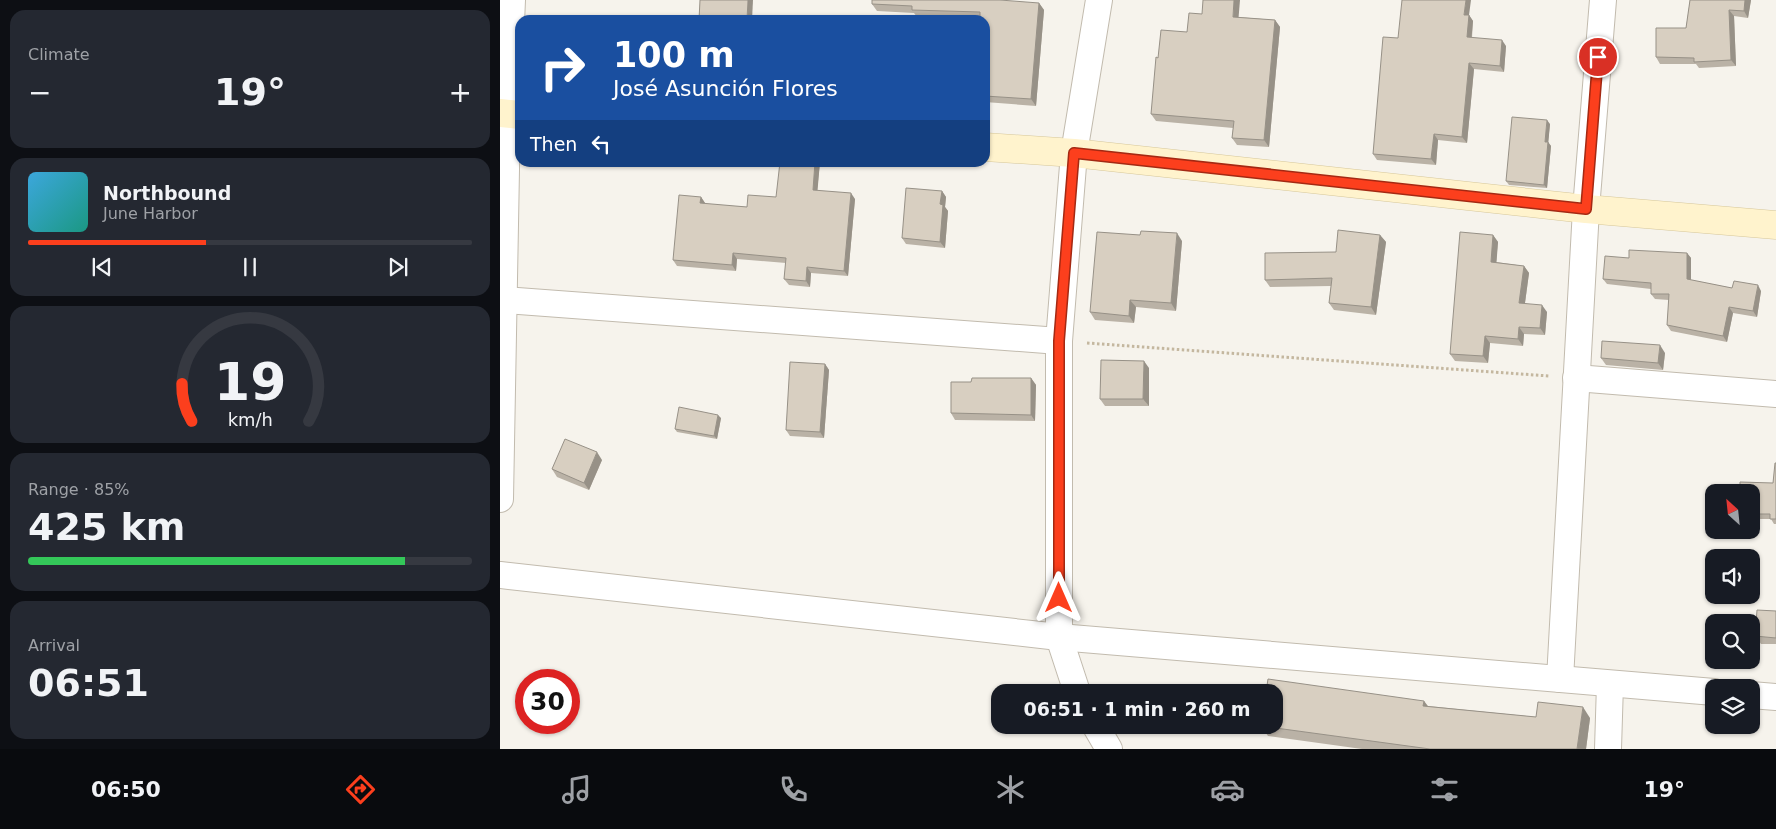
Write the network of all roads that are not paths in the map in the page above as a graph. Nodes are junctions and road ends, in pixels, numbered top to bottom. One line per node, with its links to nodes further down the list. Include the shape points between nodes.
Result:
1 (512, 0): 4 (street)
2 (1099, 0): 6 (street)
3 (1603, 0): 7 (street)
4 (509, 114): 9 (street)
5 (990, 147): 6 (street)
6 (1074, 153): 7 (street); 10 (street)
7 (1586, 209): 8 (street); 11 (street)
8 (1776, 225)
9 (505, 300): 10 (street); 13 (street)
10 (1059, 341): 15 (street)
11 (1576, 378): 12 (street); 16 (street)
12 (1776, 394)
13 (500, 499)
14 (500, 576): 15 (street)
15 (1059, 637): 16 (street); 17 (street)
16 (1560, 679): 18 (street)
17 (1074, 684)
18 (1610, 684): 19 (street); 24 (street)
19 (1705, 691)
20 (1760, 696): 21 (street)
21 (1776, 697)
22 (1101, 734): 23 (street)
23 (1109, 749)
24 (1608, 749)

